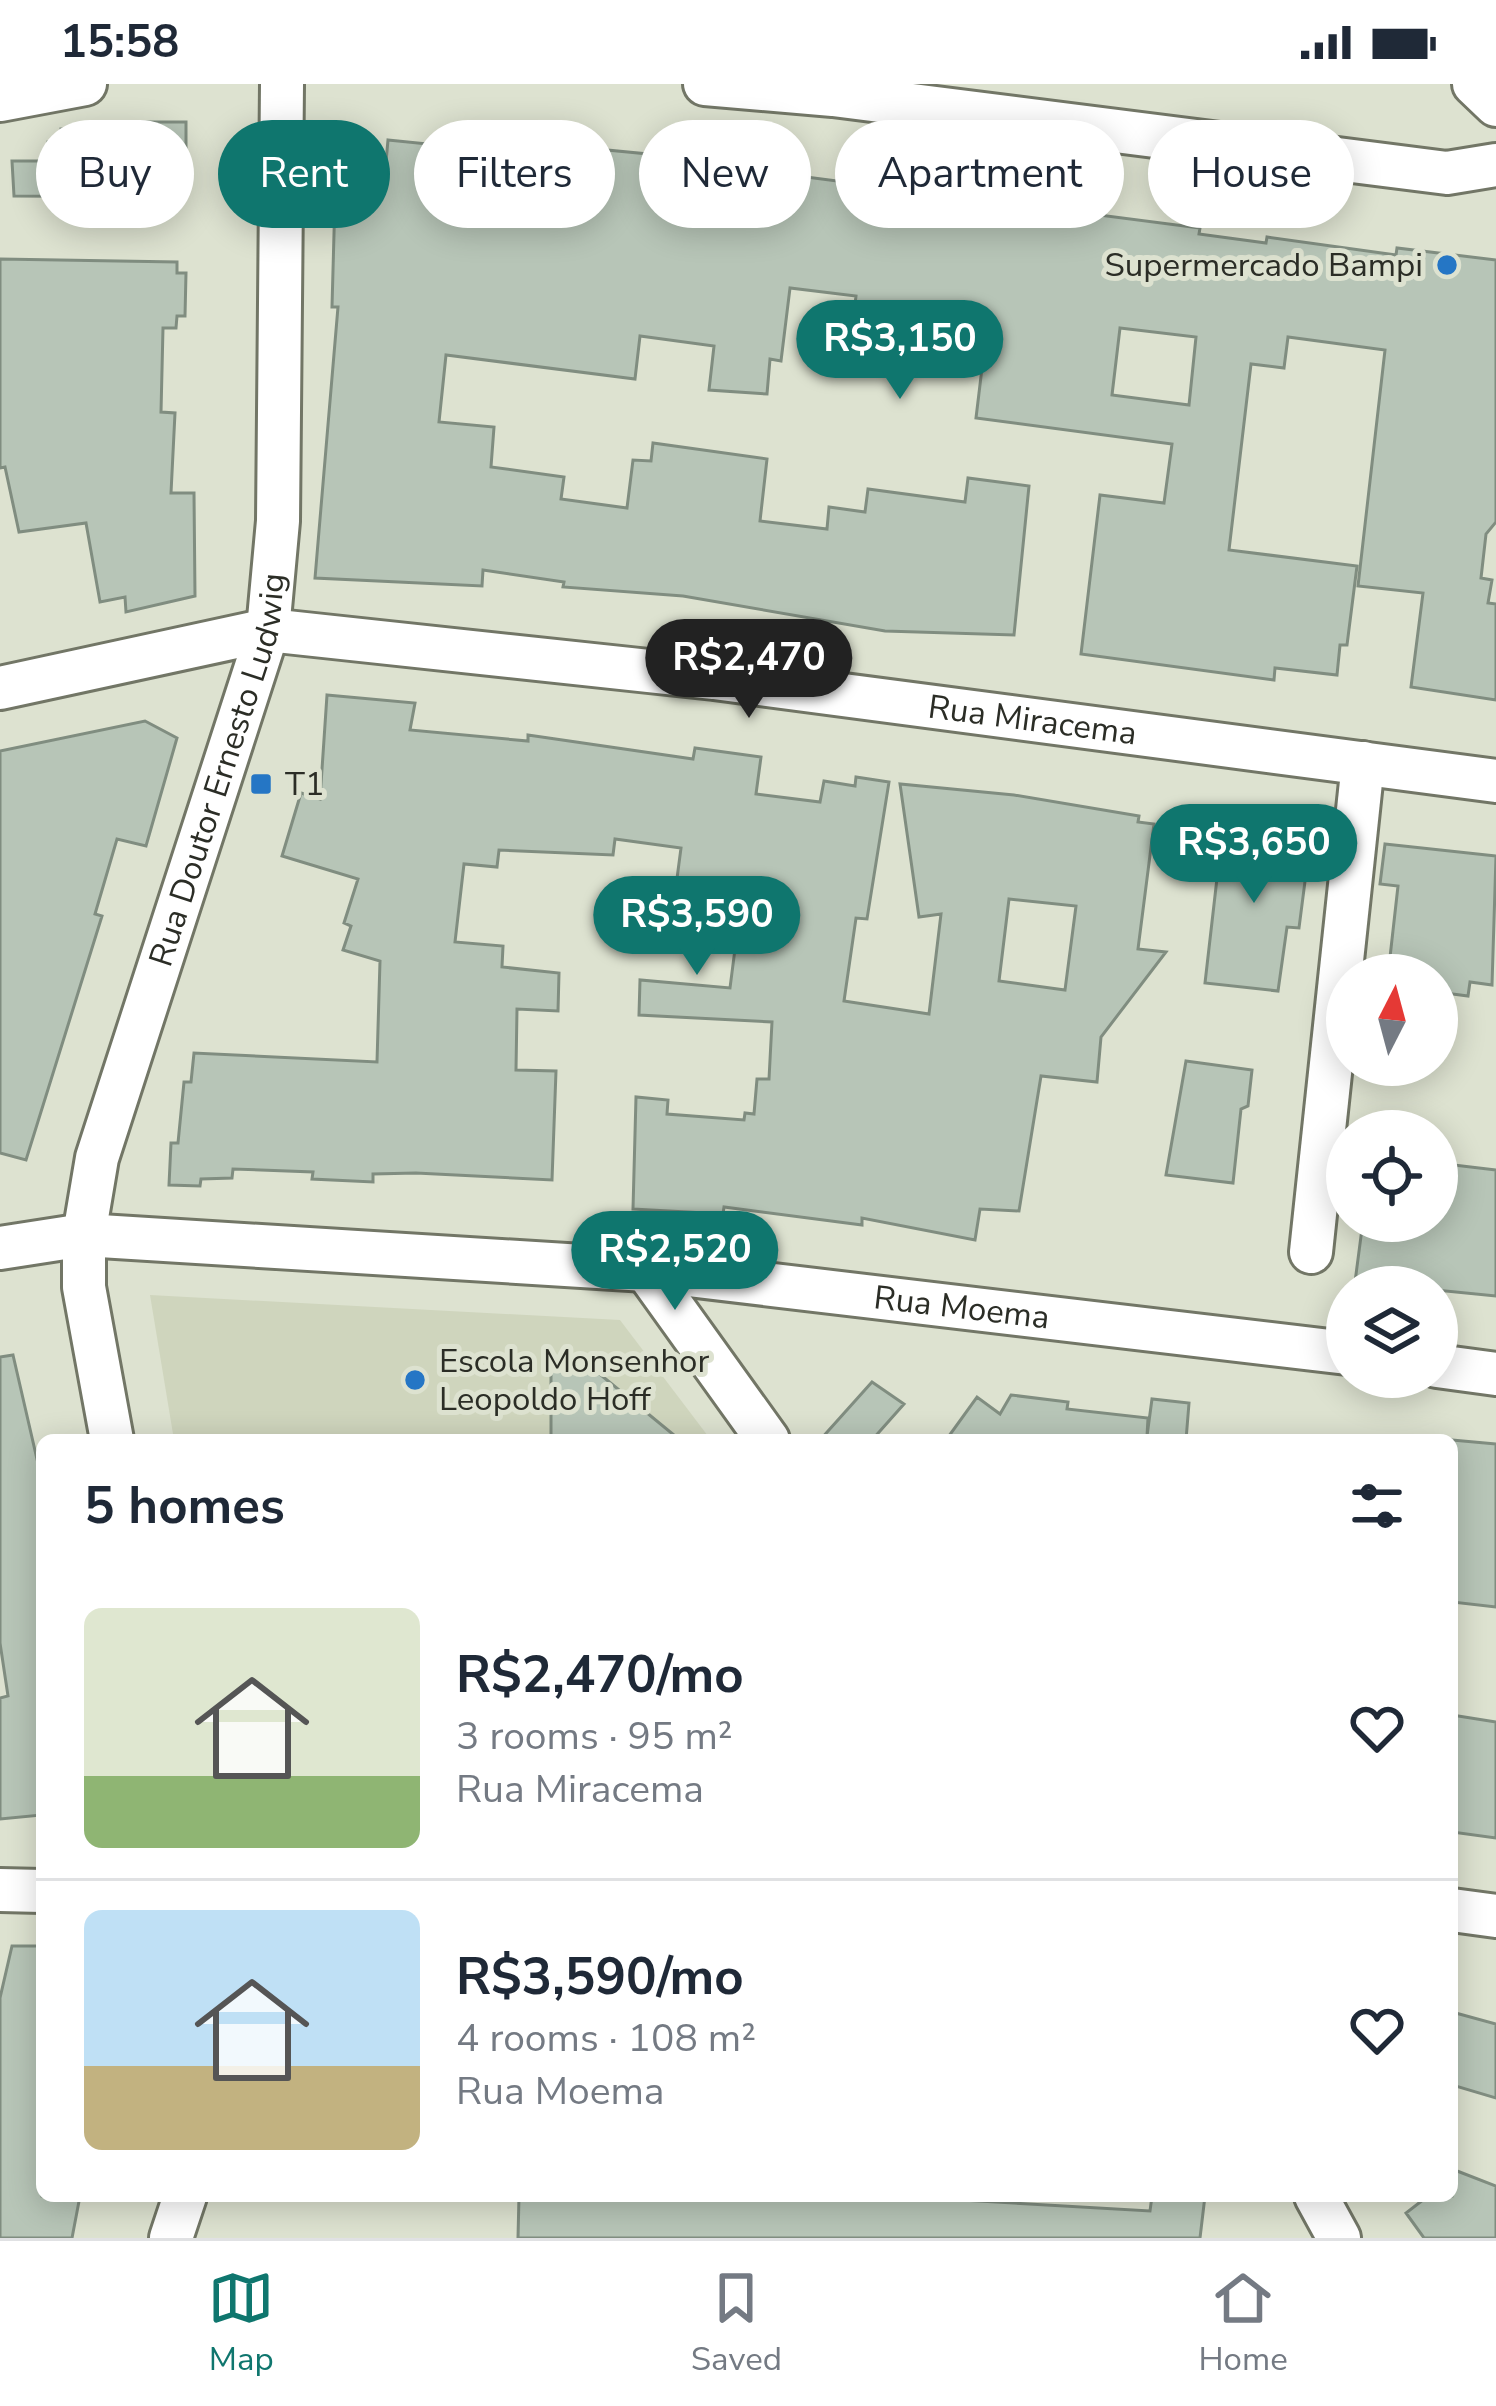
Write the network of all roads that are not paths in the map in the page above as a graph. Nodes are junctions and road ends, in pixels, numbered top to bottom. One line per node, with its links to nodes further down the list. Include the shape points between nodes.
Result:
1 (85, 84): 5 (street)
2 (281, 84): 8 (street, Rua Doutor Ernesto Ludwig, via 278,521)
3 (705, 84): 7 (street, via 1447,173)
4 (1474, 84): 6 (street)
5 (0, 100)
6 (1496, 106)
7 (1496, 165)
8 (268, 630): 9 (street, Rua Miracema); 10 (street, Rua Miracema, via 715,678); 12 (street, Rua Doutor Ernesto Ludwig, via 98,1158)
9 (0, 688)
10 (1363, 763): 11 (street, Rua Miracema); 14 (street)
11 (1496, 781)
12 (83, 1235): 13 (street, Rua Moema); 15 (street, Rua Moema); 19 (street, Rua Doutor Ernesto Ludwig, via 84,1287)
13 (0, 1248)
14 (1311, 1252)
15 (646, 1270): 16 (street, Rua Moema); 20 (street)
16 (1326, 1351)
17 (1458, 1368): 18 (street)
18 (1496, 1373)
19 (111, 1434)
20 (764, 1434)
21 (0, 1890): 22 (street)
22 (36, 1891)
23 (1458, 1911): 24 (street)
24 (1496, 1916)
25 (183, 2202): 27 (street)
26 (1319, 2202): 28 (street)
27 (171, 2238)
28 (1339, 2238)

